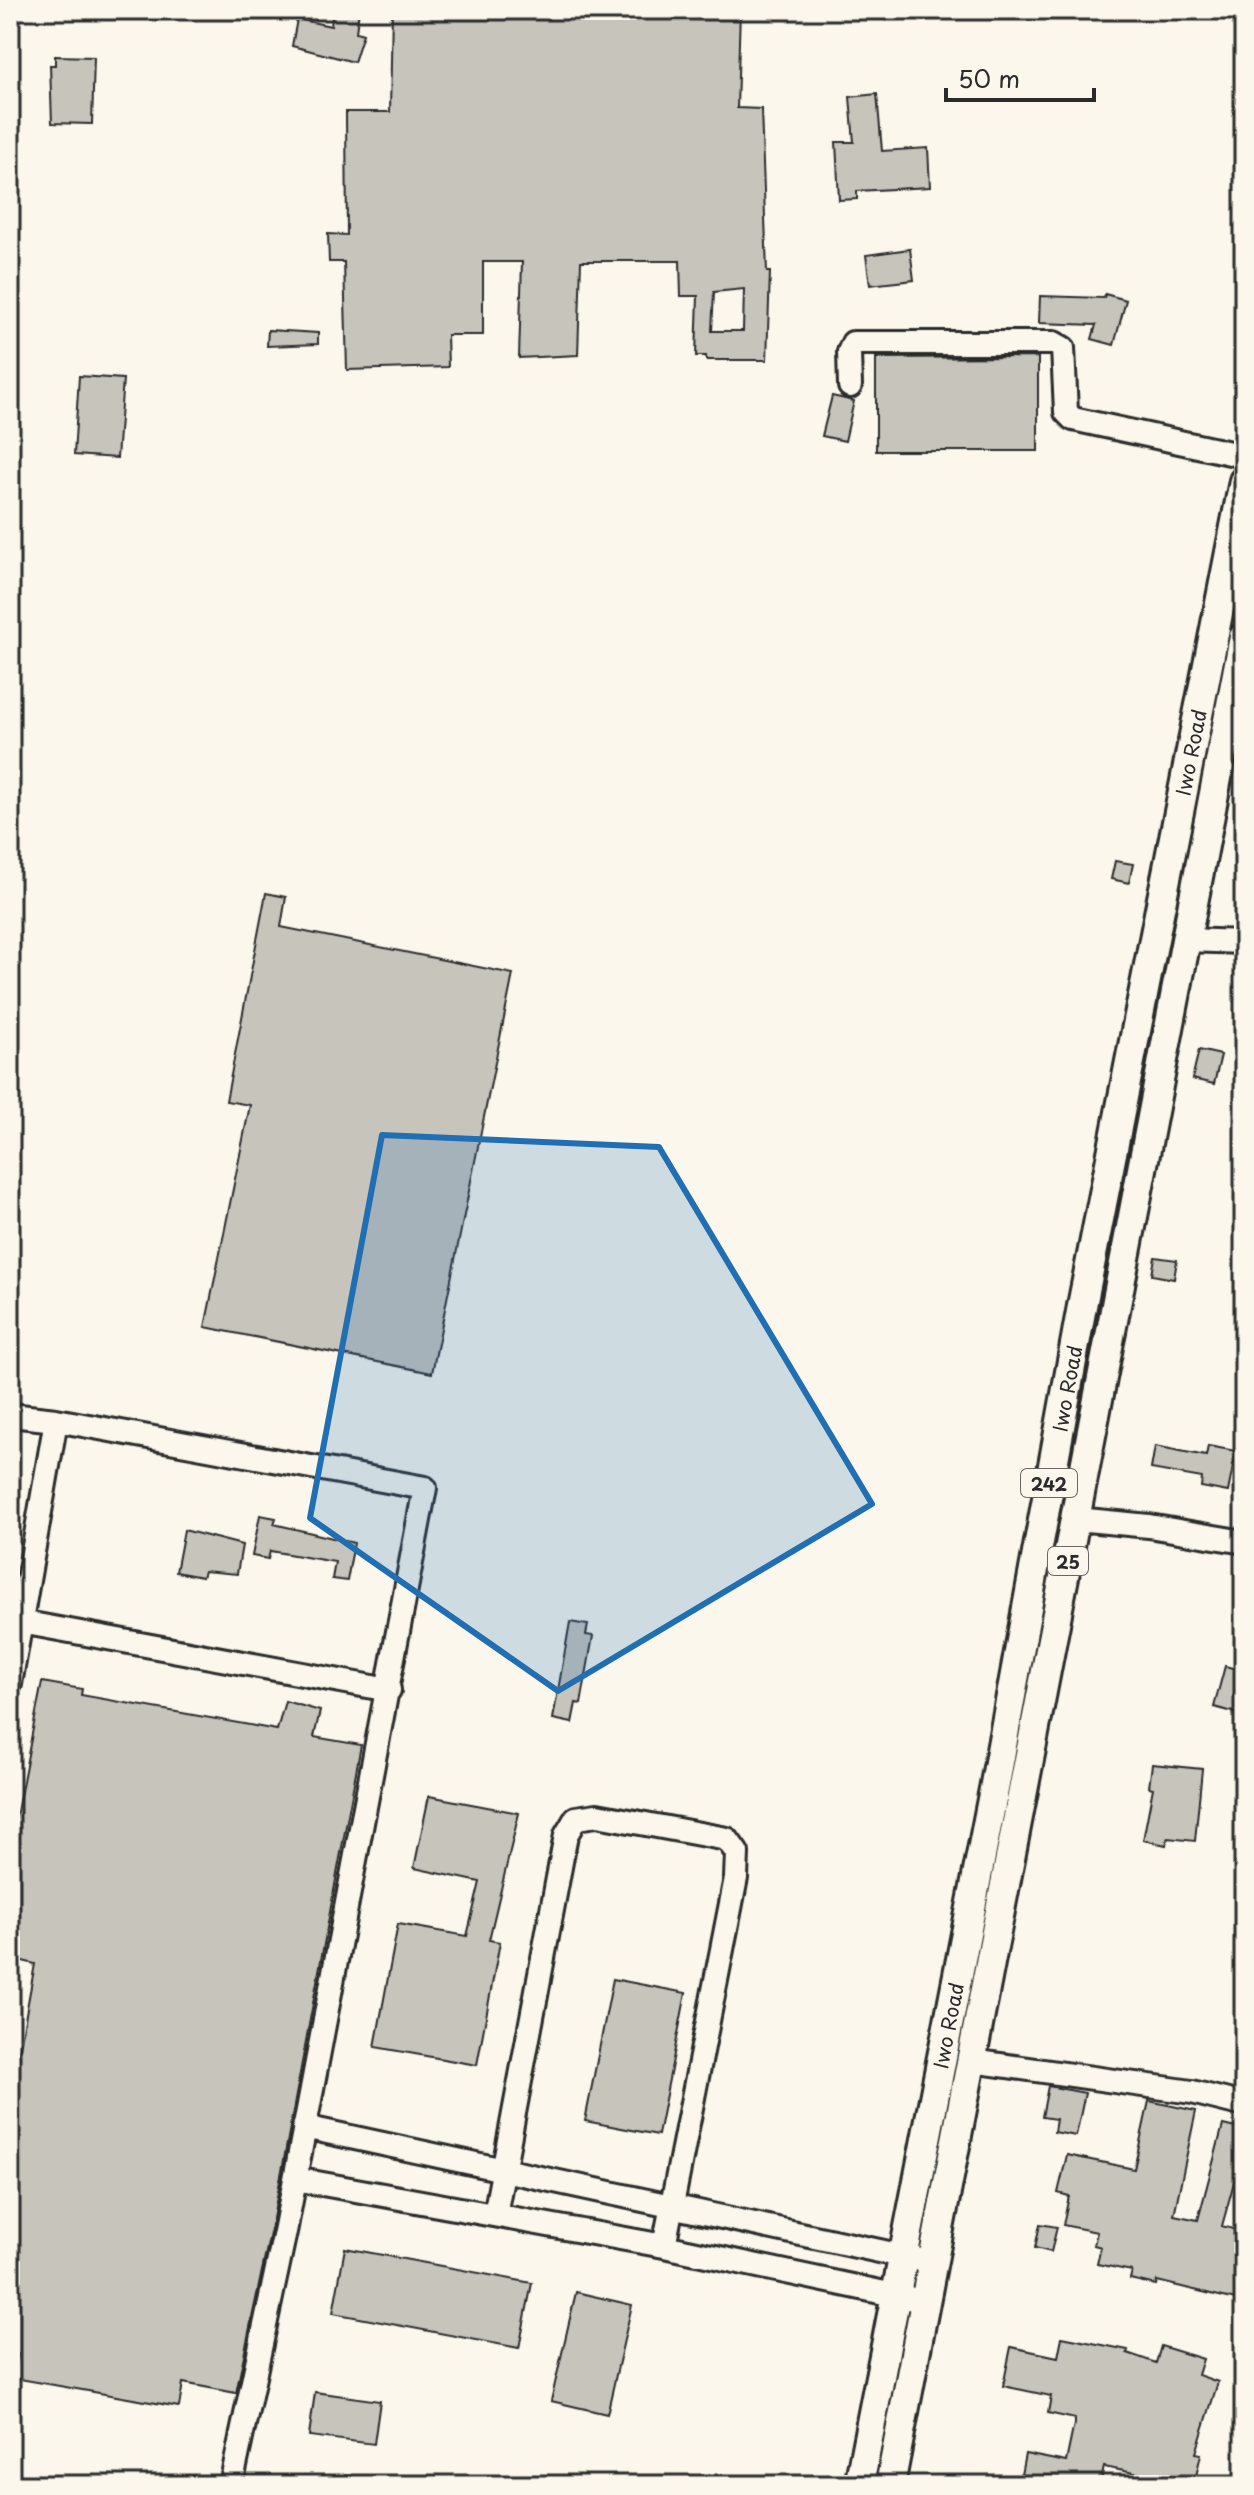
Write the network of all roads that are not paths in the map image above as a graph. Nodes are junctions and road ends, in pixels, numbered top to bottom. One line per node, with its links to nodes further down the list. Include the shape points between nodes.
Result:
1 (850, 386): 2 (street, via 853,343 1054,343 1063,348 1066,412 1073,419)
2 (1244, 456)
3 (1244, 481): 9 (main road, Iwo Road / 242)
4 (1244, 637): 5 (main road, Iwo Road / 25)
5 (1185, 940): 6 (street); 10 (main road, Iwo Road / 25)
6 (1244, 942)
7 (10, 1415): 8 (street)
8 (56, 1420): 13 (street); 15 (street, via 425,1488)
9 (1054, 1451): 10 (main road); 24 (main road, Iwo Road / 242)
10 (1087, 1458): 11 (main road, Iwo Road / 25)
11 (1076, 1519): 12 (street); 16 (main road, Iwo Road / 25)
12 (1244, 1542)
13 (21, 1622): 14 (street); 15 (street)
14 (10, 1684)
15 (389, 1690): 18 (street)
16 (972, 2061): 17 (street, via 1192,2092); 25 (main road, Iwo Road / 25)
17 (1244, 2105)
18 (304, 2127): 19 (street); 20 (street)
19 (502, 2169): 21 (street); 21 (street, via 566,1835 576,1818 597,1815 727,1839 737,1853 736,1878); 22 (street)
20 (295, 2179): 22 (street); 28 (street)
21 (673, 2205): 23 (street); 24 (street)
22 (495, 2215): 23 (street)
23 (664, 2246): 26 (street)
24 (904, 2258): 25 (street); 26 (main road, Iwo Road / 242)
25 (935, 2263): 27 (main road, Iwo Road / 25)
26 (897, 2295): 27 (street); 29 (main road, Iwo Road / 242)
27 (927, 2302): 30 (main road, Iwo Road / 25)
28 (231, 2485)
29 (859, 2485)
30 (890, 2485)

